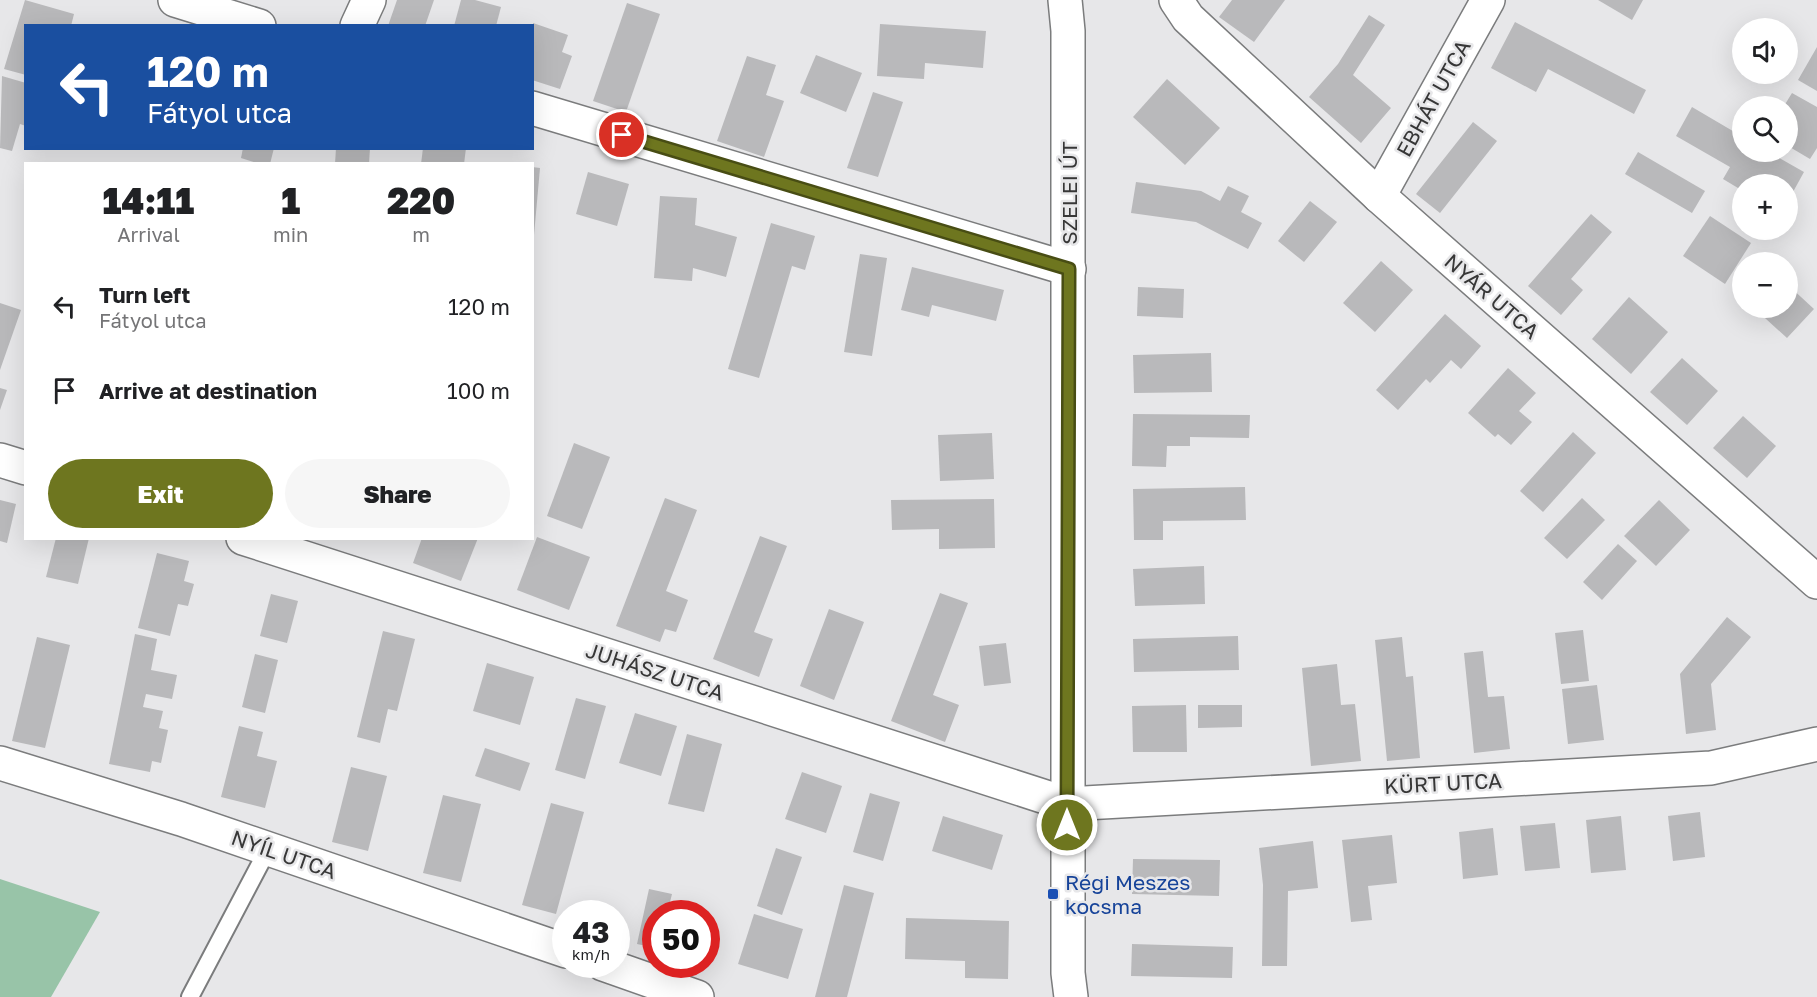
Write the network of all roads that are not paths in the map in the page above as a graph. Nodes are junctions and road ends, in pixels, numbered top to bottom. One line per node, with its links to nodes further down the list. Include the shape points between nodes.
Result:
1 (175, 0): 6 (street)
2 (369, 0): 7 (street)
3 (1065, 0): 10 (street, SZELEI ÚT)
4 (1176, 0): 9 (street, NYÁR UTCA, via 1188,18)
5 (1488, 0): 9 (street, EBHÁT UTCA)
6 (253, 24)
7 (358, 24)
8 (534, 109): 10 (street)
9 (1379, 196): 14 (street, NYÁR UTCA)
10 (1069, 269): 17 (street, SZELEI ÚT)
11 (0, 460): 12 (street)
12 (24, 467)
13 (249, 540): 17 (street, JUHÁSZ UTCA)
14 (1817, 582)
15 (1817, 744): 17 (street, KÜRT UTCA, via 1711,768)
16 (0, 763): 18 (street, NYÍL UTCA)
17 (1067, 804): 23 (street, SZELEI ÚT)
18 (268, 849): 19 (street, NYÍL UTCA); 21 (lane)
19 (552, 946)
20 (630, 973): 22 (street)
21 (190, 997)
22 (697, 997)
23 (1071, 997)

